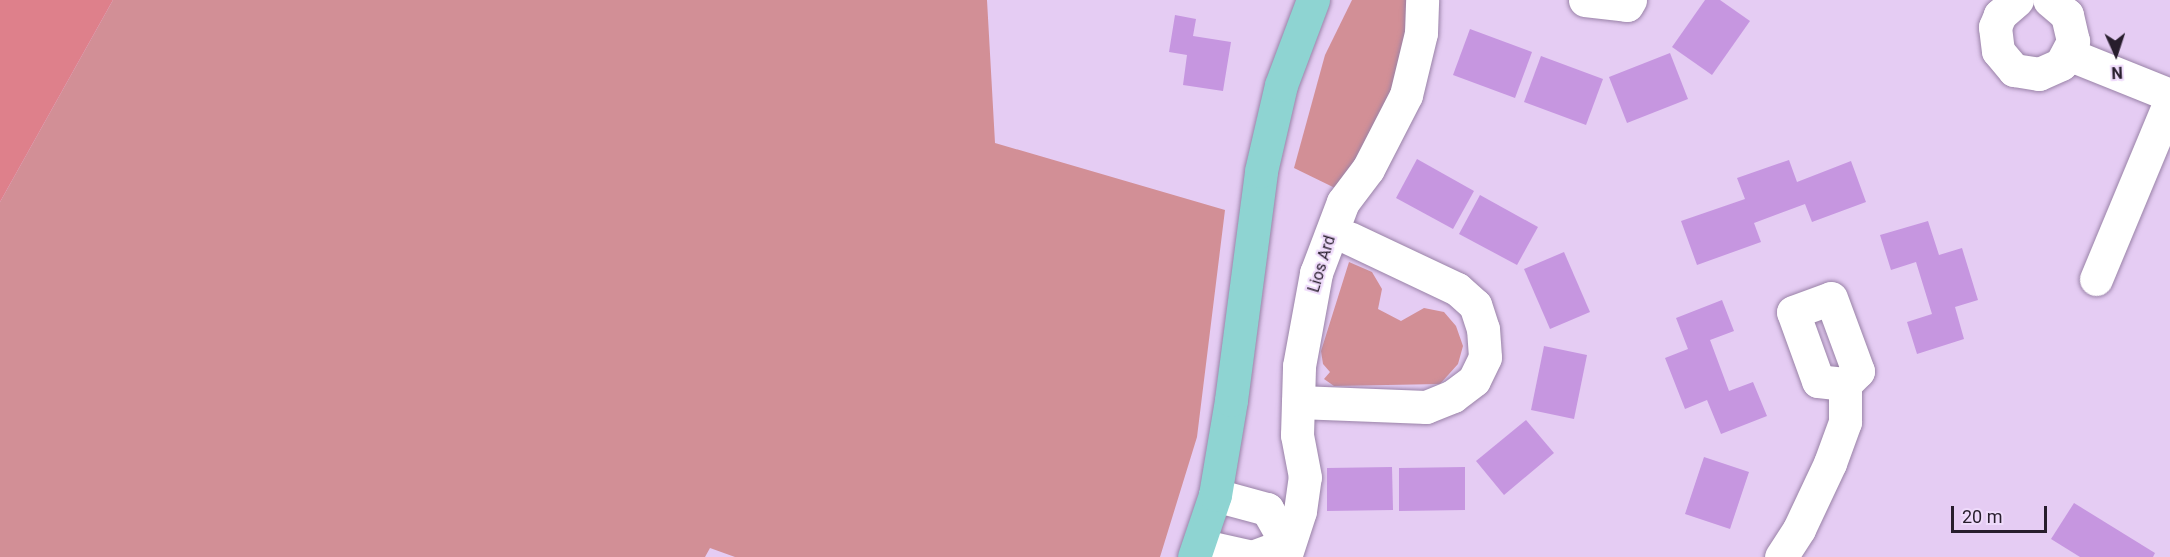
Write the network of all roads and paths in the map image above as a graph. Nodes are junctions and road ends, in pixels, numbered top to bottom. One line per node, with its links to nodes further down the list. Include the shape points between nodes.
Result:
1 (1313, 0): 14 (main road, via 1281,85 1261,171 1249,278)
2 (1422, 0): 13 (street, Lios Ard, via 1421,33 1406,95 1368,169 1343,202 1316,273 1299,366)
3 (1585, 0): 4 (street, via 1627,4)
4 (1630, 0)
5 (2017, 0): 7 (street, via 2000,15 1995,27 1998,51 2004,62 2026,74 2039,74 2050,71)
6 (2049, 0): 7 (street, via 2067,15 2072,27)
7 (2068, 54): 8 (street)
8 (2170, 95)
9 (2170, 101): 11 (street)
10 (1349, 238): 13 (street, via 1405,280 1456,290 1475,305 1483,329 1485,357 1474,380 1453,396 1426,407)
11 (2096, 279)
12 (1845, 384): 17 (street, via 1845,422 1830,463 1799,529)
13 (1298, 402): 16 (street, Lios Ard, via 1297,435 1305,477 1300,510)
14 (1215, 495): 15 (main road); 16 (street, via 1267,509)
15 (1197, 551): 16 (street, via 1252,557)
16 (1286, 551)
17 (1781, 557)

